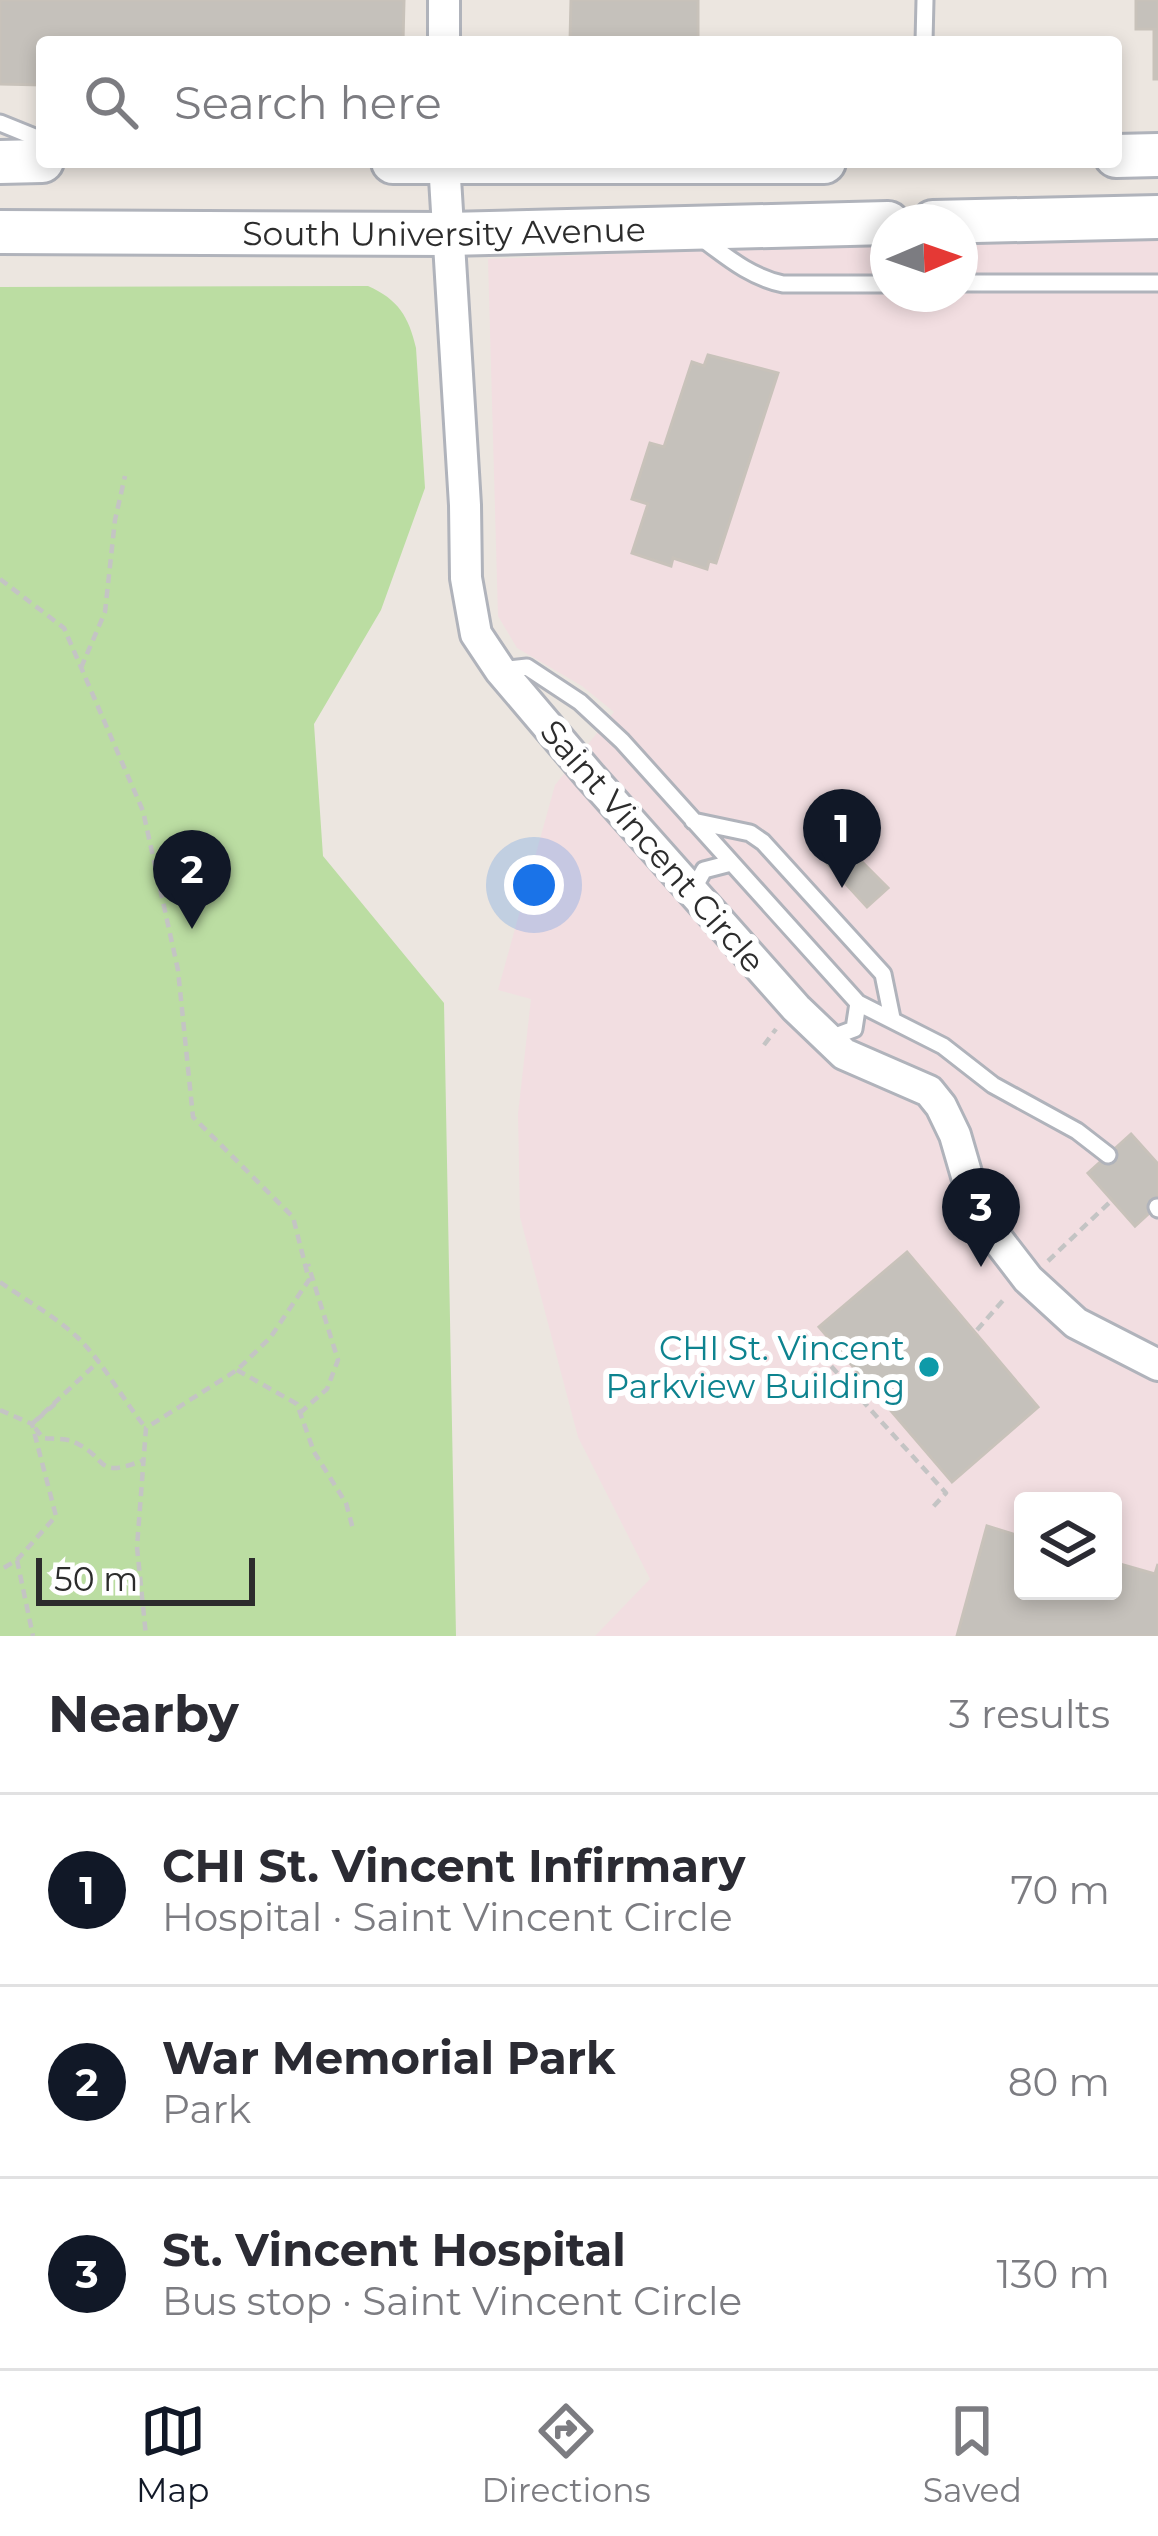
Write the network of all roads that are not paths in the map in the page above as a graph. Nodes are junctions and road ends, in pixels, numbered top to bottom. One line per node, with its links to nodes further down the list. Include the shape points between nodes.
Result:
1 (444, 0): 3 (street)
2 (925, 0): 4 (lane)
3 (444, 36)
4 (924, 36)
5 (0, 123): 6 (lane)
6 (36, 138)
7 (1158, 155): 8 (main road)
8 (1122, 156)
9 (0, 161): 10 (main road)
10 (36, 161)
11 (444, 168): 17 (street, Saint Vincent Circle)
12 (1158, 217): 13 (main road)
13 (978, 221)
14 (870, 223): 15 (main road, South University Avenue)
15 (688, 227): 17 (main road, South University Avenue); 19 (lane, via 768,281)
16 (0, 232): 17 (main road, South University Avenue)
17 (448, 234): 21 (street, Saint Vincent Circle, via 467,603)
18 (1158, 283): 20 (lane)
19 (870, 284)
20 (978, 284)
21 (500, 670): 22 (lane, via 527,668 580,703); 24 (street, Saint Vincent Circle)
22 (693, 821): 23 (lane); 26 (lane, via 763,842 884,974)
23 (731, 863): 24 (lane, via 704,870); 25 (lane)
24 (693, 890): 27 (street, Saint Vincent Circle)
25 (858, 1003): 26 (lane); 27 (lane, via 854,1029)
26 (892, 1018): 28 (lane)
27 (827, 1038): 29 (street, Saint Vincent Circle, via 856,1061 929,1091 948,1118 993,1238 1076,1323)
28 (1108, 1155)
29 (1150, 1357)

